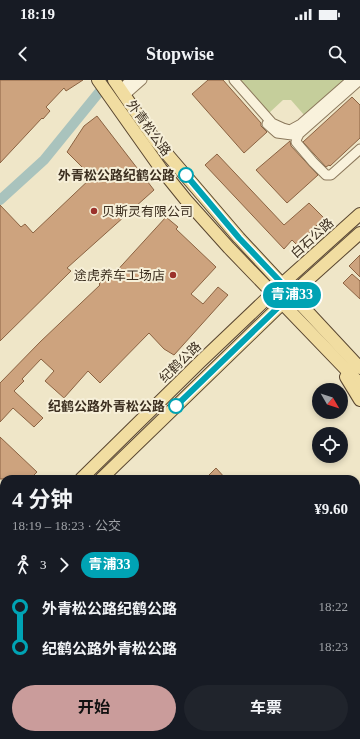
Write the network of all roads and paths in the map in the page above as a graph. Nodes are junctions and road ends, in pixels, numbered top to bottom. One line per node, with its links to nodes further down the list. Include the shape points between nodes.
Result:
1 (98, 80): 14 (main road, 外青松公路, via 186,200)
2 (132, 80): 8 (lane)
3 (142, 80): 8 (lane)
4 (228, 80): 9 (lane, via 277,133)
5 (234, 80): 6 (lane, via 272,124 290,130 301,124)
6 (351, 80)
7 (360, 80): 9 (lane)
8 (119, 87): 13 (main road, 外青松公路, via 155,140)
9 (299, 134): 10 (lane, via 296,142 326,175 332,175)
10 (360, 149)
11 (360, 214): 13 (main road, 白石公路)
12 (360, 233): 15 (main road)
13 (282, 284): 14 (main road, 纪鹤公路); 15 (main road, 外青松公路)
14 (273, 293): 16 (main road, 外青松公路); 23 (main road, 纪鹤公路)
15 (292, 294): 16 (main road); 17 (main road, 外青松公路)
16 (283, 303): 18 (main road, 外青松公路); 24 (main road)
17 (339, 347): 19 (main road, 外青松公路); 20 (main road)
18 (335, 359): 21 (main road, 外青松公路); 22 (main road)
19 (360, 368)
20 (360, 379)
21 (360, 384)
22 (360, 400)
23 (85, 475)
24 (105, 475)

